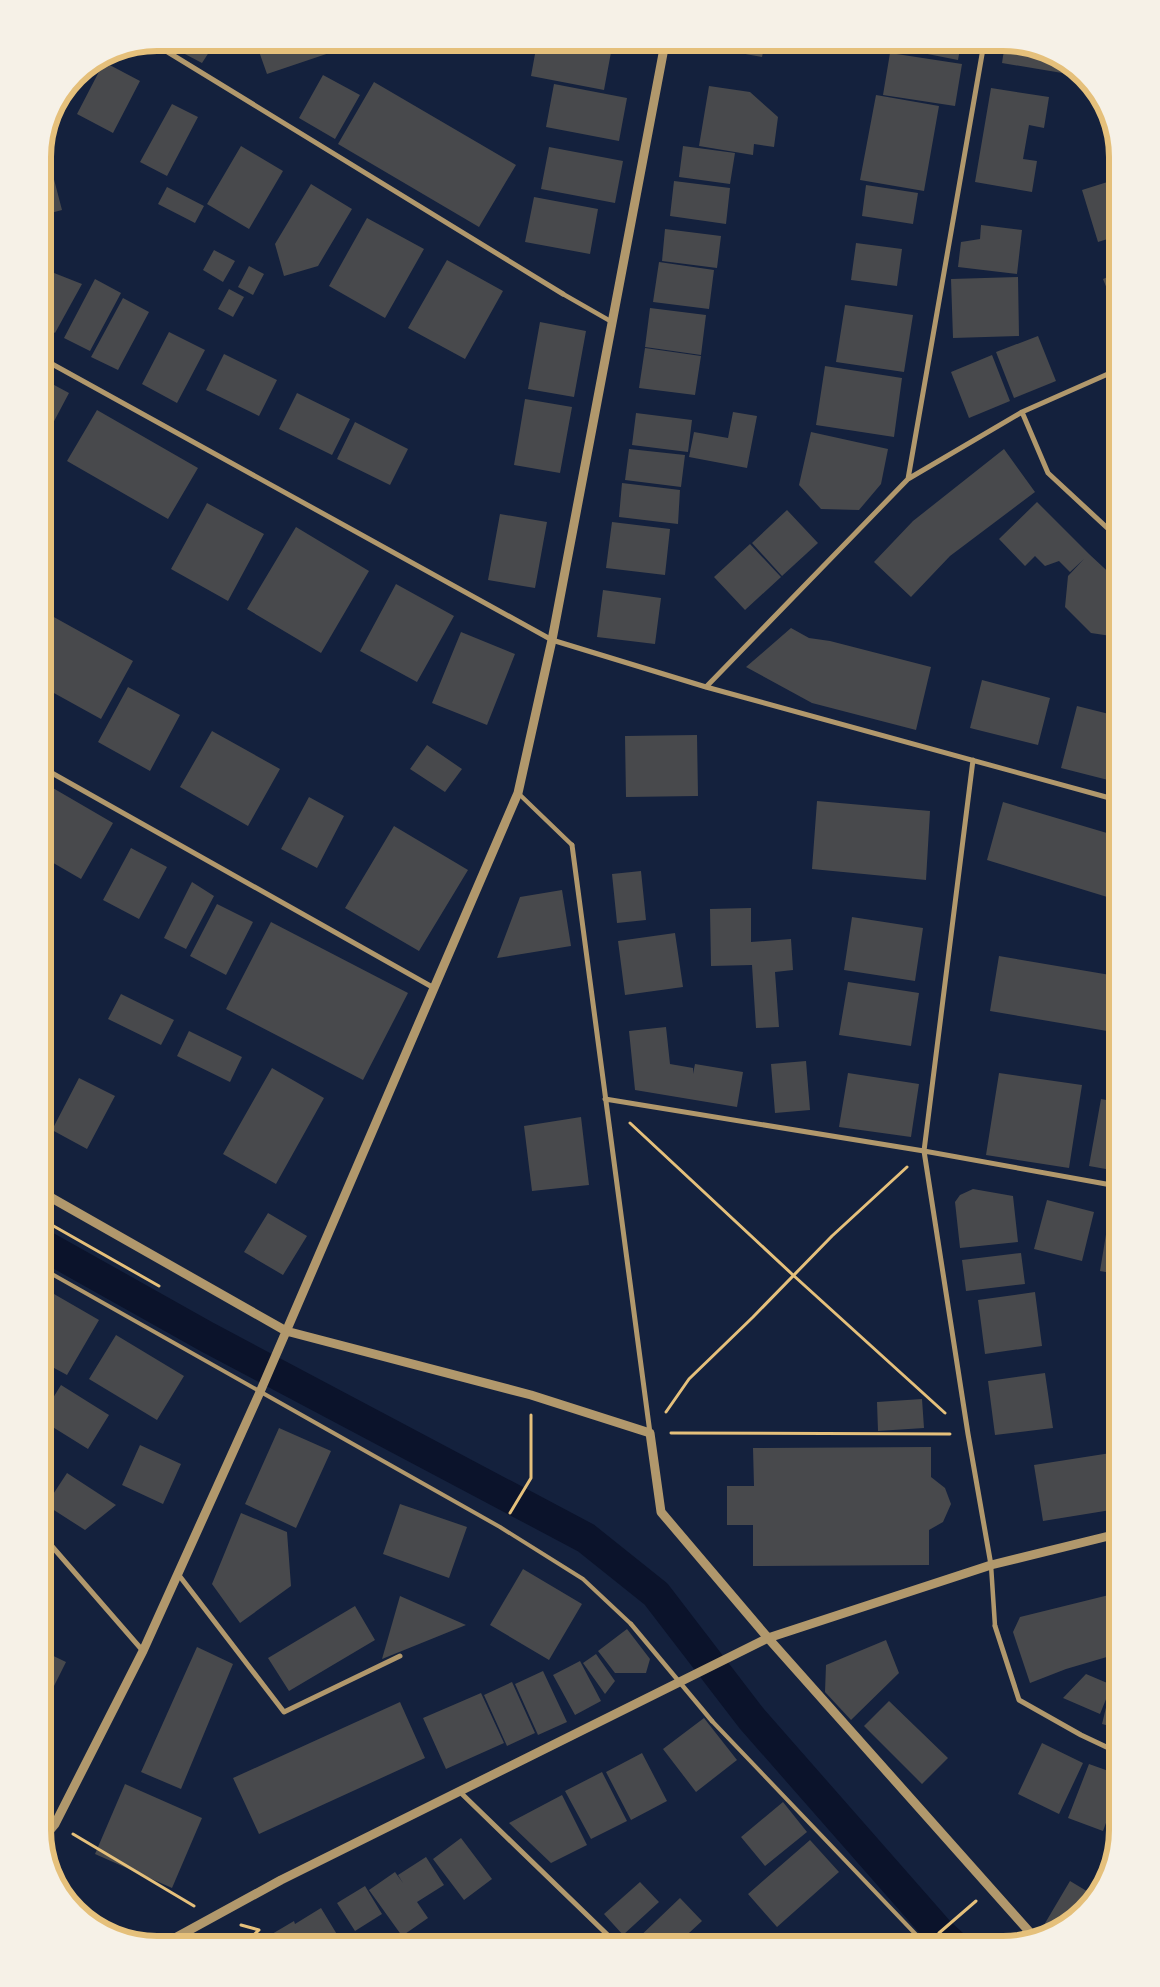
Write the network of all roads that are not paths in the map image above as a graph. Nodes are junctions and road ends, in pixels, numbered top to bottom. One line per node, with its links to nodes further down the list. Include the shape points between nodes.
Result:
1 (166, 51): 4 (street)
2 (664, 51): 5 (street)
3 (983, 51): 9 (street)
4 (563, 294): 5 (street)
5 (613, 322): 11 (street)
6 (51, 363): 11 (street)
7 (1109, 374): 8 (street)
8 (1022, 412): 9 (street); 10 (street, via 1048,473)
9 (908, 479): 12 (street)
10 (1109, 529)
11 (552, 640): 12 (street); 15 (street)
12 (706, 687): 13 (street)
13 (973, 760): 16 (street); 20 (street)
14 (51, 773): 18 (street)
15 (518, 793): 17 (street); 18 (street)
16 (1109, 798)
17 (572, 845): 19 (street)
18 (434, 988): 24 (street)
19 (605, 1099): 20 (street); 26 (street)
20 (924, 1151): 21 (street); 29 (street)
21 (1109, 1184)
22 (51, 1198): 24 (street)
23 (51, 1274): 25 (lane)
24 (286, 1331): 25 (street); 26 (street, via 531,1395)
25 (260, 1392): 30 (street); 31 (lane, via 500,1527 583,1579)
26 (650, 1433): 33 (street, via 661,1512)
27 (1109, 1536): 29 (street)
28 (51, 1546): 34 (street)
29 (991, 1565): 32 (street); 33 (street)
30 (178, 1573): 34 (street); 35 (street, via 284,1712)
31 (631, 1624): 36 (street)
32 (995, 1626): 38 (street, via 1018,1700)
33 (768, 1638): 36 (street); 41 (street)
34 (144, 1651): 40 (street)
35 (400, 1656)
36 (680, 1683): 37 (street); 39 (street)
37 (712, 1721): 44 (lane)
38 (1109, 1748)
39 (460, 1792): 42 (street, via 281,1880); 43 (street)
40 (51, 1829)
41 (1030, 1932)
42 (177, 1936)
43 (609, 1936)
44 (917, 1936)

